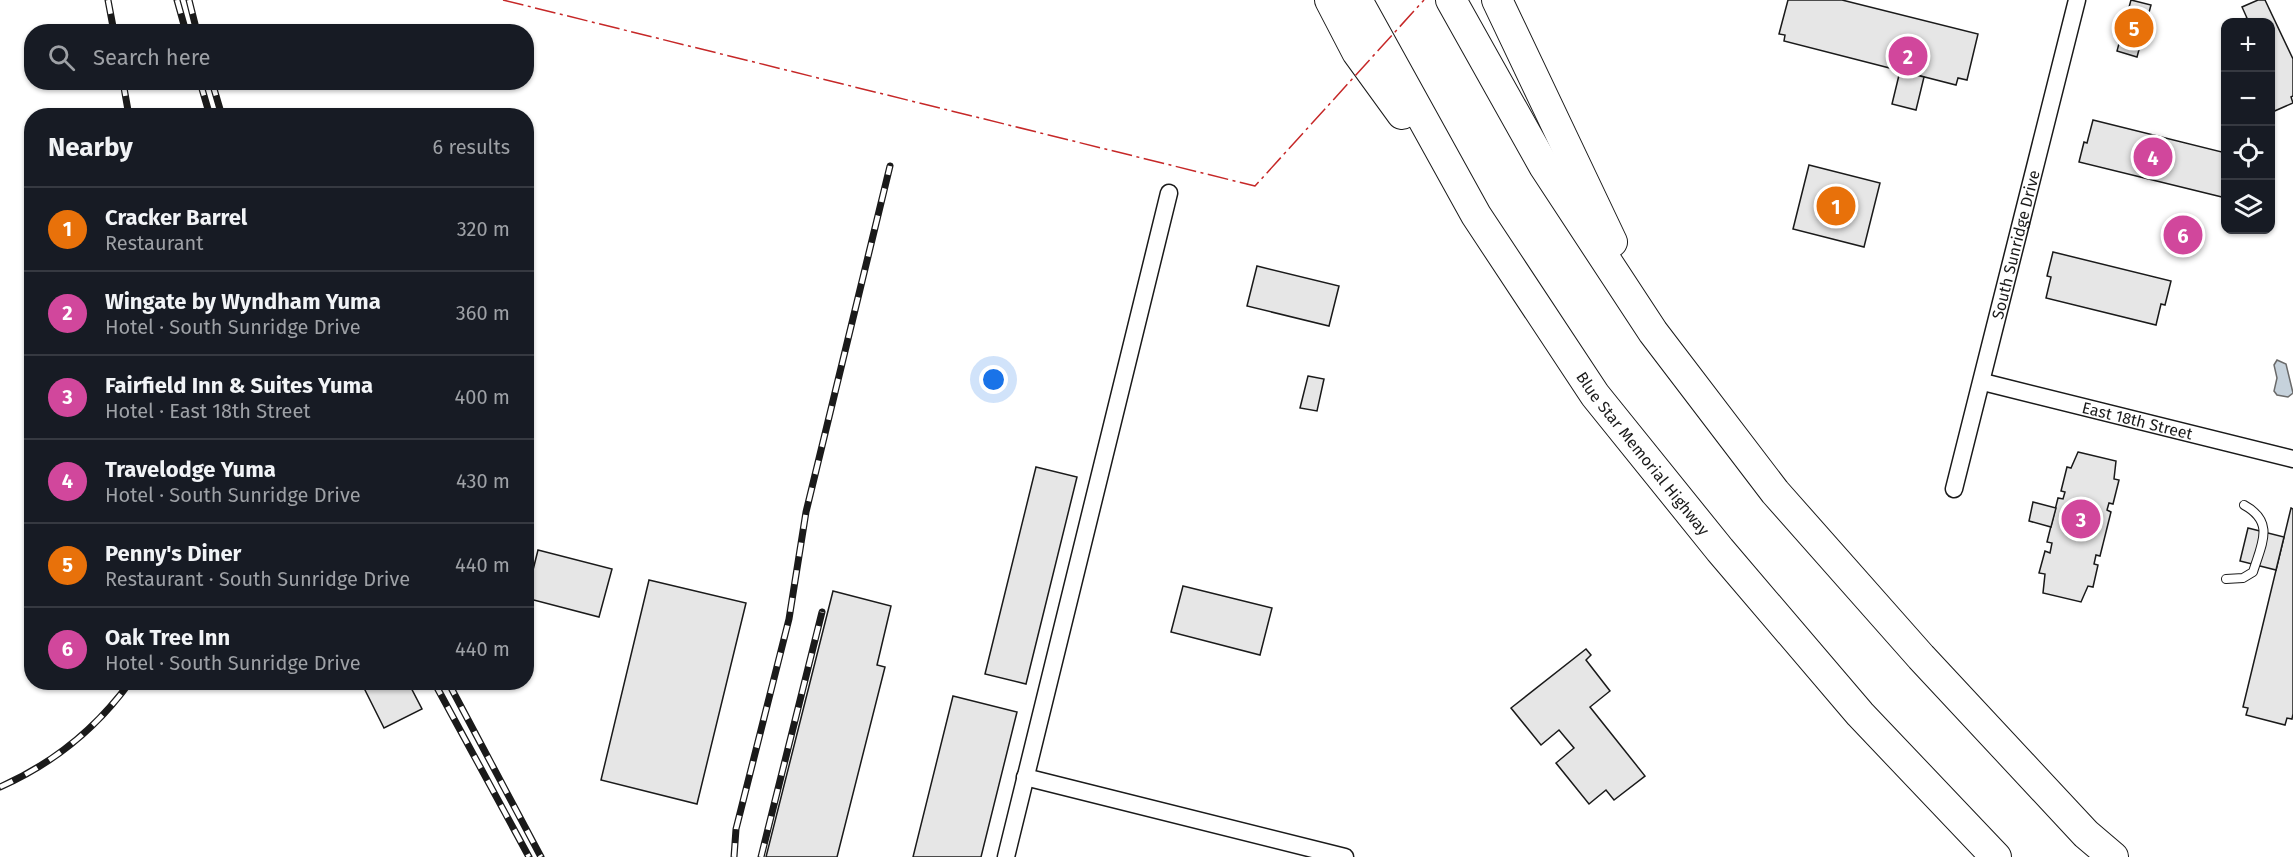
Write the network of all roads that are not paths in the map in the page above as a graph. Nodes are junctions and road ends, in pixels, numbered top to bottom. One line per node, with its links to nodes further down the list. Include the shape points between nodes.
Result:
1 (1330, 0): 7 (highway, via 1356,52)
2 (1357, 0): 7 (highway, Blue Star Memorial Highway)
3 (1451, 0): 8 (highway, via 1544,166)
4 (1497, 0): 8 (highway)
5 (2077, 0): 9 (street, South Sunridge Drive)
6 (1169, 194): 14 (street)
7 (1476, 215): 17 (highway, Blue Star Memorial Highway, via 1594,395 1860,714)
8 (1653, 332): 18 (highway, via 1775,492 1921,657 2086,834)
9 (1983, 382): 10 (street, East 18th Street); 11 (street, South Sunridge Drive)
10 (2293, 459)
11 (1954, 489)
12 (2244, 505): 13 (lane, via 2264,522 2264,534 2253,572 2243,578)
13 (2226, 579)
14 (1025, 777): 15 (street); 16 (street)
15 (1006, 857)
16 (1345, 857)
17 (1996, 857)
18 (2113, 857)

